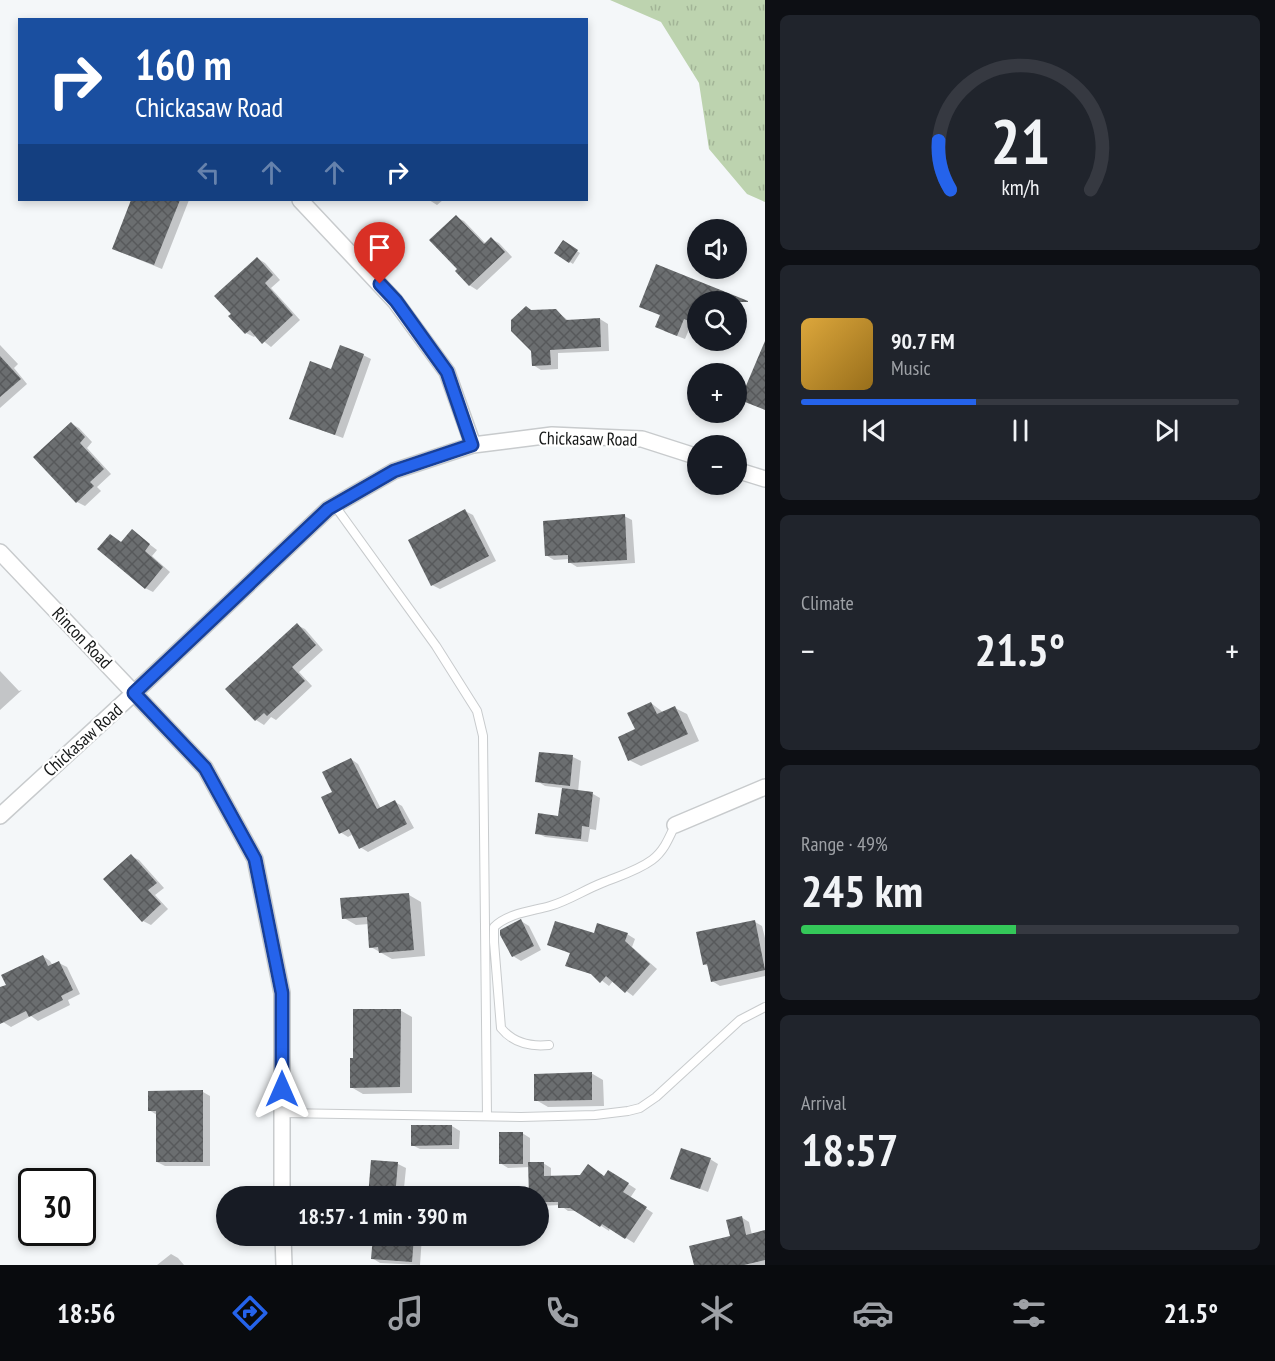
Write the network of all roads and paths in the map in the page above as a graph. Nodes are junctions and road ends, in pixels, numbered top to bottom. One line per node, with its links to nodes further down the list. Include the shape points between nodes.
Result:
1 (301, 201): 2 (street, via 396,301 447,372)
2 (472, 445): 3 (street, Chickasaw Road, via 552,435 631,438); 6 (street, Chickasaw Road, via 394,471)
3 (687, 453)
4 (747, 473): 5 (street)
5 (765, 479)
6 (335, 506): 8 (street, Chickasaw Road); 15 (lane, via 436,645 480,720)
7 (0, 552): 8 (street, Rincon Road)
8 (134, 693): 10 (street, Chickasaw Road); 14 (street, Rincon Road, via 205,768 255,859 282,993)
9 (765, 787): 11 (street)
10 (0, 816)
11 (675, 825): 13 (lane, via 653,860 560,903 511,917 494,927 501,1028 509,1038 521,1043)
12 (765, 1007): 15 (lane, via 740,1020 690,1068 640,1108 595,1115)
13 (549, 1045)
14 (281, 1113): 15 (lane); 16 (street, Rincon Road)
15 (487, 1116)
16 (282, 1186)
17 (283, 1246): 18 (street)
18 (284, 1265)

